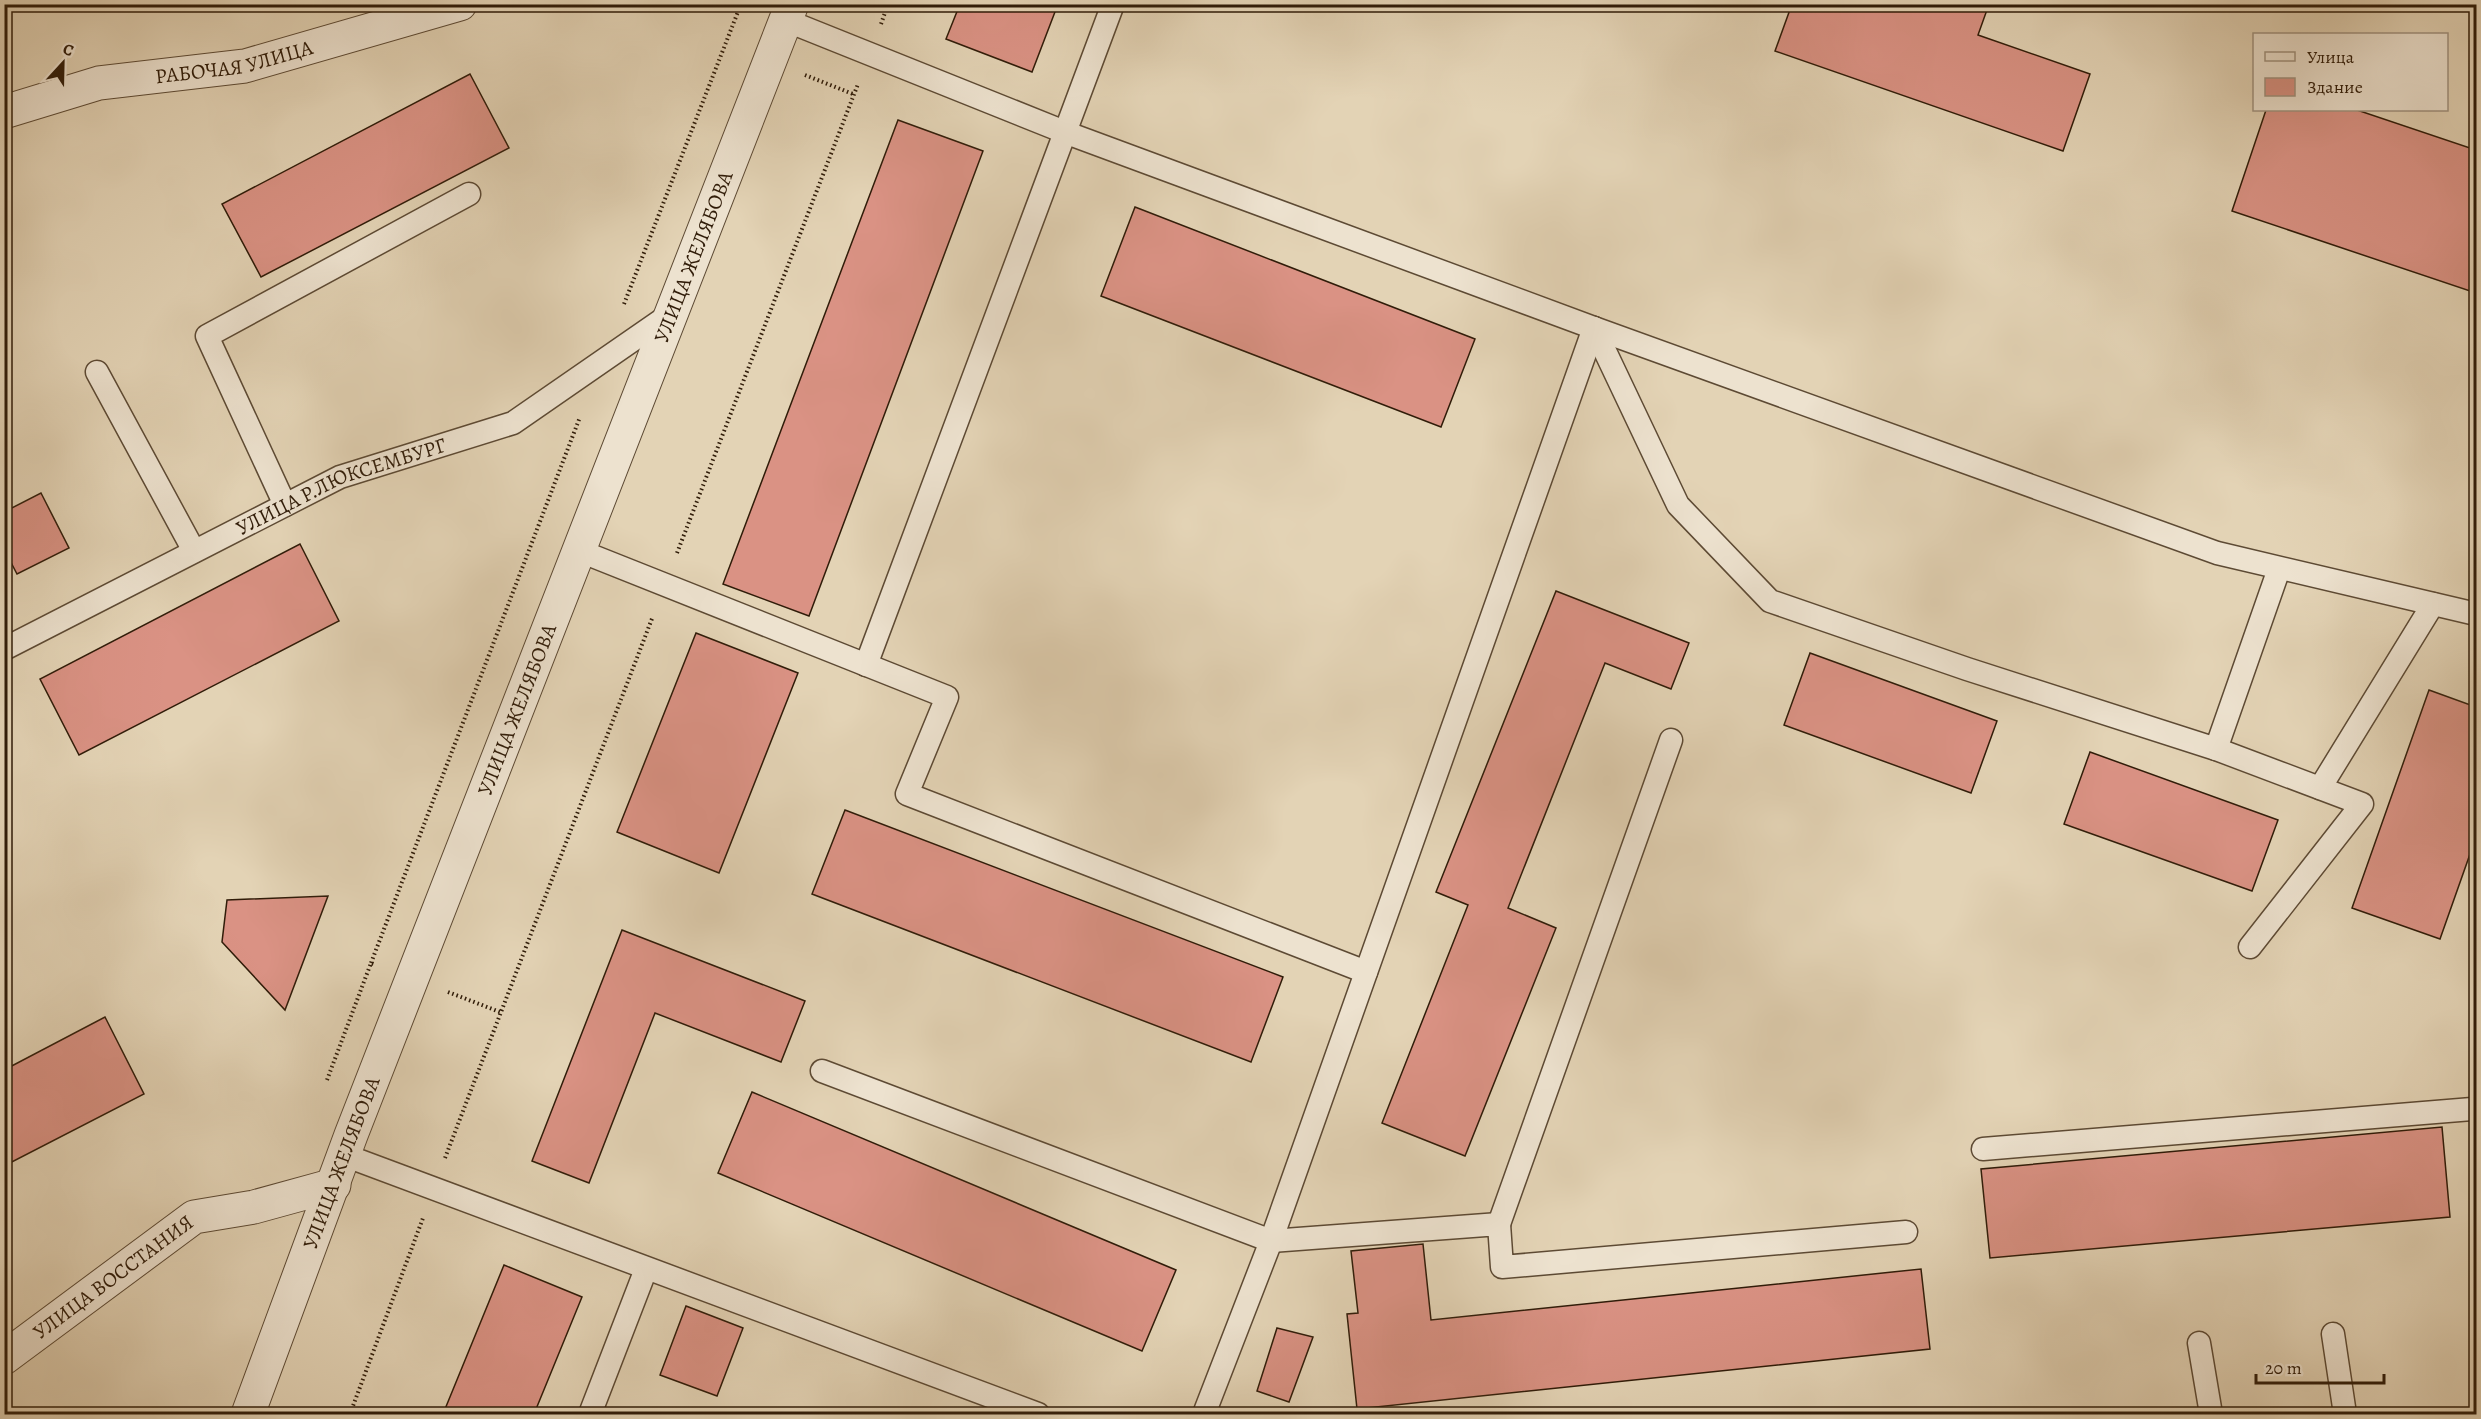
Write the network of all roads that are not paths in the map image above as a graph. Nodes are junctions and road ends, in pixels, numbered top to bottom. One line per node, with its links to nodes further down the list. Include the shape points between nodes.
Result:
1 (460, 4): 4 (street, РАБОЧАЯ УЛИЦА, via 245,66 99,83)
2 (1113, 4): 5 (lane)
3 (788, 12): 5 (lane, via 869,54); 7 (street, УЛИЦА ЖЕЛЯБОВА)
4 (4, 112)
5 (1067, 133): 8 (lane); 17 (lane)
6 (469, 194): 10 (lane, via 207,336)
7 (669, 315): 10 (lane, УЛИЦА Р.ЛЮКСЕМБУРГ, via 513,423 340,477); 12 (street, УЛИЦА ЖЕЛЯБОВА)
8 (1594, 328): 13 (lane, via 2217,554); 19 (lane, via 1678,505 1770,602); 22 (lane)
9 (97, 372): 11 (lane)
10 (285, 505): 11 (lane, УЛИЦА Р.ЛЮКСЕМБУРГ)
11 (194, 551): 16 (lane, УЛИЦА Р.ЛЮКСЕМБУРГ)
12 (580, 551): 17 (lane); 26 (street, УЛИЦА ЖЕЛЯБОВА)
13 (2279, 569): 14 (lane); 19 (lane)
14 (2433, 604): 15 (lane); 20 (lane)
15 (2476, 614)
16 (4, 649)
17 (866, 664): 22 (lane, via 947,697 907,794)
18 (1671, 740): 27 (lane)
19 (2216, 749): 20 (lane)
20 (2320, 788): 21 (lane, via 2362,804)
21 (2250, 947)
22 (1366, 972): 29 (lane)
23 (822, 1071): 29 (lane)
24 (2475, 1108): 25 (lane)
25 (1983, 1149)
26 (339, 1170): 30 (lane, via 434,1188); 33 (street, УЛИЦА ВОССТАНИЯ, via 254,1207 194,1217); 35 (street, УЛИЦА ЖЕЛЯБОВА)
27 (1498, 1224): 28 (lane, via 1502,1267); 29 (lane)
28 (1906, 1232)
29 (1271, 1241): 38 (lane)
30 (646, 1269): 34 (lane); 36 (lane)
31 (2333, 1334): 40 (lane)
32 (2199, 1343): 39 (lane)
33 (4, 1358)
34 (996, 1407): 37 (lane)
35 (248, 1414)
36 (590, 1414)
37 (1038, 1414)
38 (1204, 1414)
39 (2211, 1414)
40 (2345, 1414)

